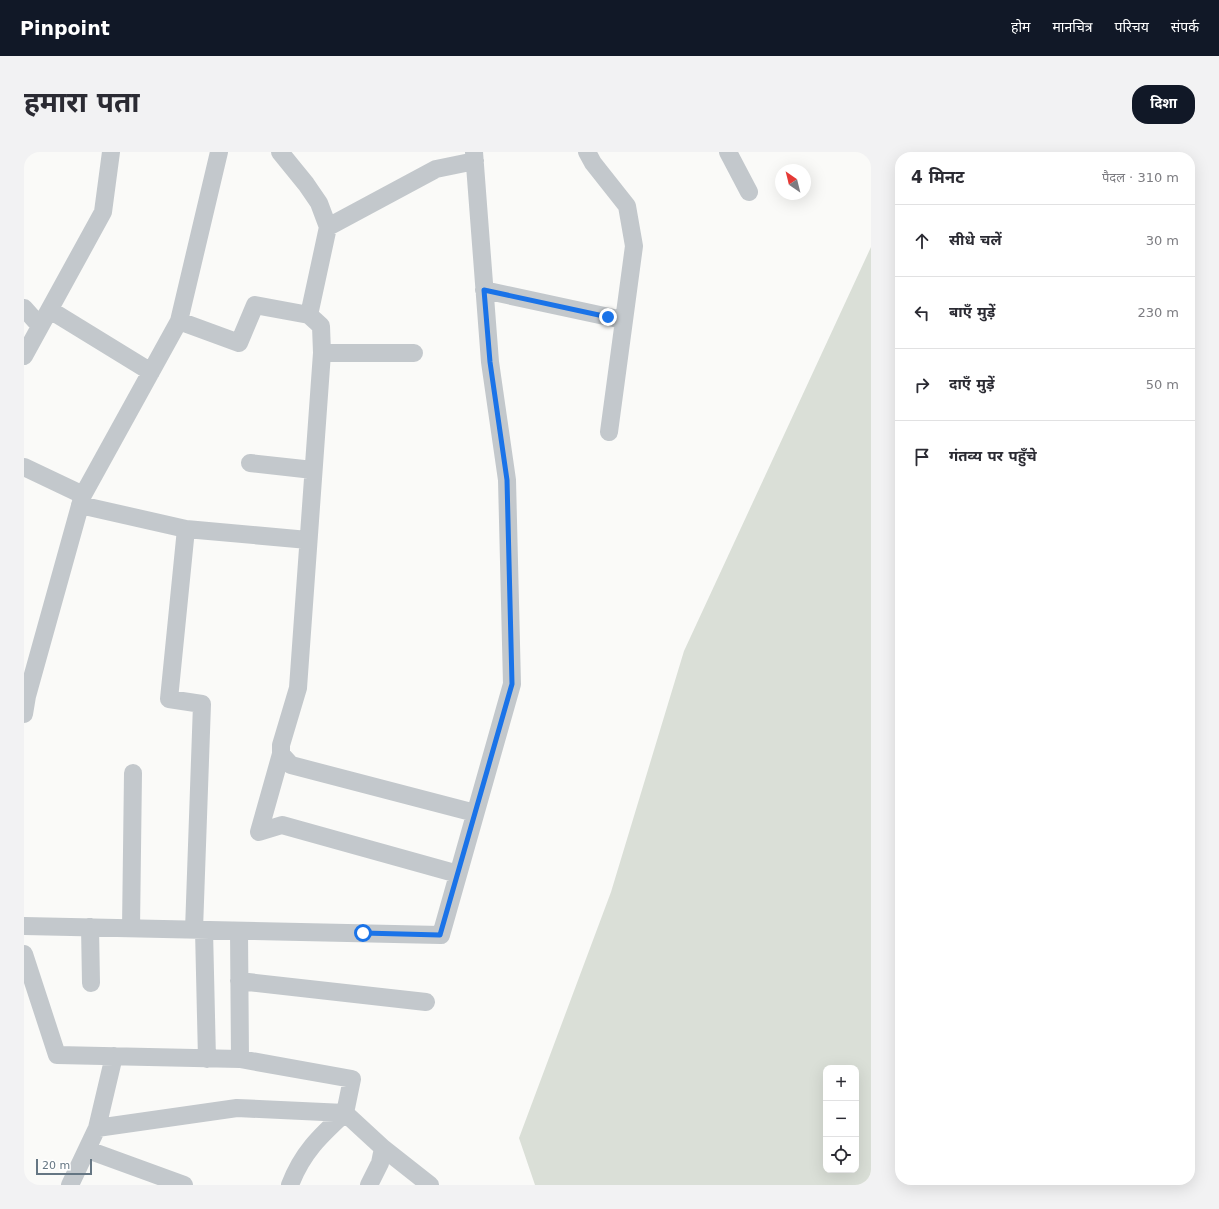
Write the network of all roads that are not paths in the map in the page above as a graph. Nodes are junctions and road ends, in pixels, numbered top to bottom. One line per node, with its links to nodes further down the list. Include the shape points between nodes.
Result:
1 (112, 152): 11 (street, via 103,212)
2 (219, 152): 14 (street)
3 (280, 152): 8 (street, via 319,203)
4 (587, 152): 13 (street, via 627,206 631,223 634,246)
5 (728, 152): 7 (street)
6 (474, 156): 8 (street, via 436,169); 9 (street)
7 (749, 192)
8 (328, 227): 12 (street)
9 (484, 290): 13 (street); 31 (street, via 490,362 507,480 512,684)
10 (24, 308): 15 (street)
11 (50, 310): 15 (street); 19 (street)
12 (309, 315): 14 (street, via 255,305 239,343); 16 (street, via 321,326)
13 (624, 320): 20 (street)
14 (179, 321): 19 (street)
15 (40, 326): 18 (street)
16 (322, 353): 17 (street); 23 (street)
17 (414, 353)
18 (24, 356)
19 (151, 372): 24 (street)
20 (608, 432)
21 (250, 463): 23 (street)
22 (24, 467): 24 (street)
23 (313, 470): 26 (street)
24 (81, 500): 25 (street); 27 (street)
25 (186, 529): 26 (street); 36 (street, via 170,699 202,704)
26 (308, 540): 29 (street, via 298,688 281,745)
27 (25, 695): 28 (street)
28 (24, 714)
29 (281, 754): 31 (street, via 291,765); 32 (street, via 260,832 282,825)
30 (132, 773): 35 (street)
31 (475, 813): 32 (street)
32 (458, 874): 37 (street, via 440,935)
33 (24, 926): 34 (street)
34 (90, 927): 35 (street); 40 (street)
35 (131, 928): 36 (street)
36 (199, 930): 37 (street); 43 (street)
37 (239, 931): 39 (street)
38 (24, 954): 42 (street, via 57,1055)
39 (239, 981): 41 (street); 44 (street)
40 (91, 983)
41 (426, 1002)
42 (114, 1056): 43 (street); 46 (street)
43 (207, 1059): 44 (street)
44 (240, 1059): 45 (street, via 352,1079)
45 (345, 1113): 46 (street, via 237,1108); 47 (street); 51 (street, via 316,1140 297,1167)
46 (96, 1128): 48 (street)
47 (383, 1148): 52 (street, via 380,1163); 53 (street)
48 (88, 1150): 49 (street); 50 (street)
49 (70, 1185)
50 (184, 1185)
51 (290, 1185)
52 (369, 1185)
53 (430, 1185)

